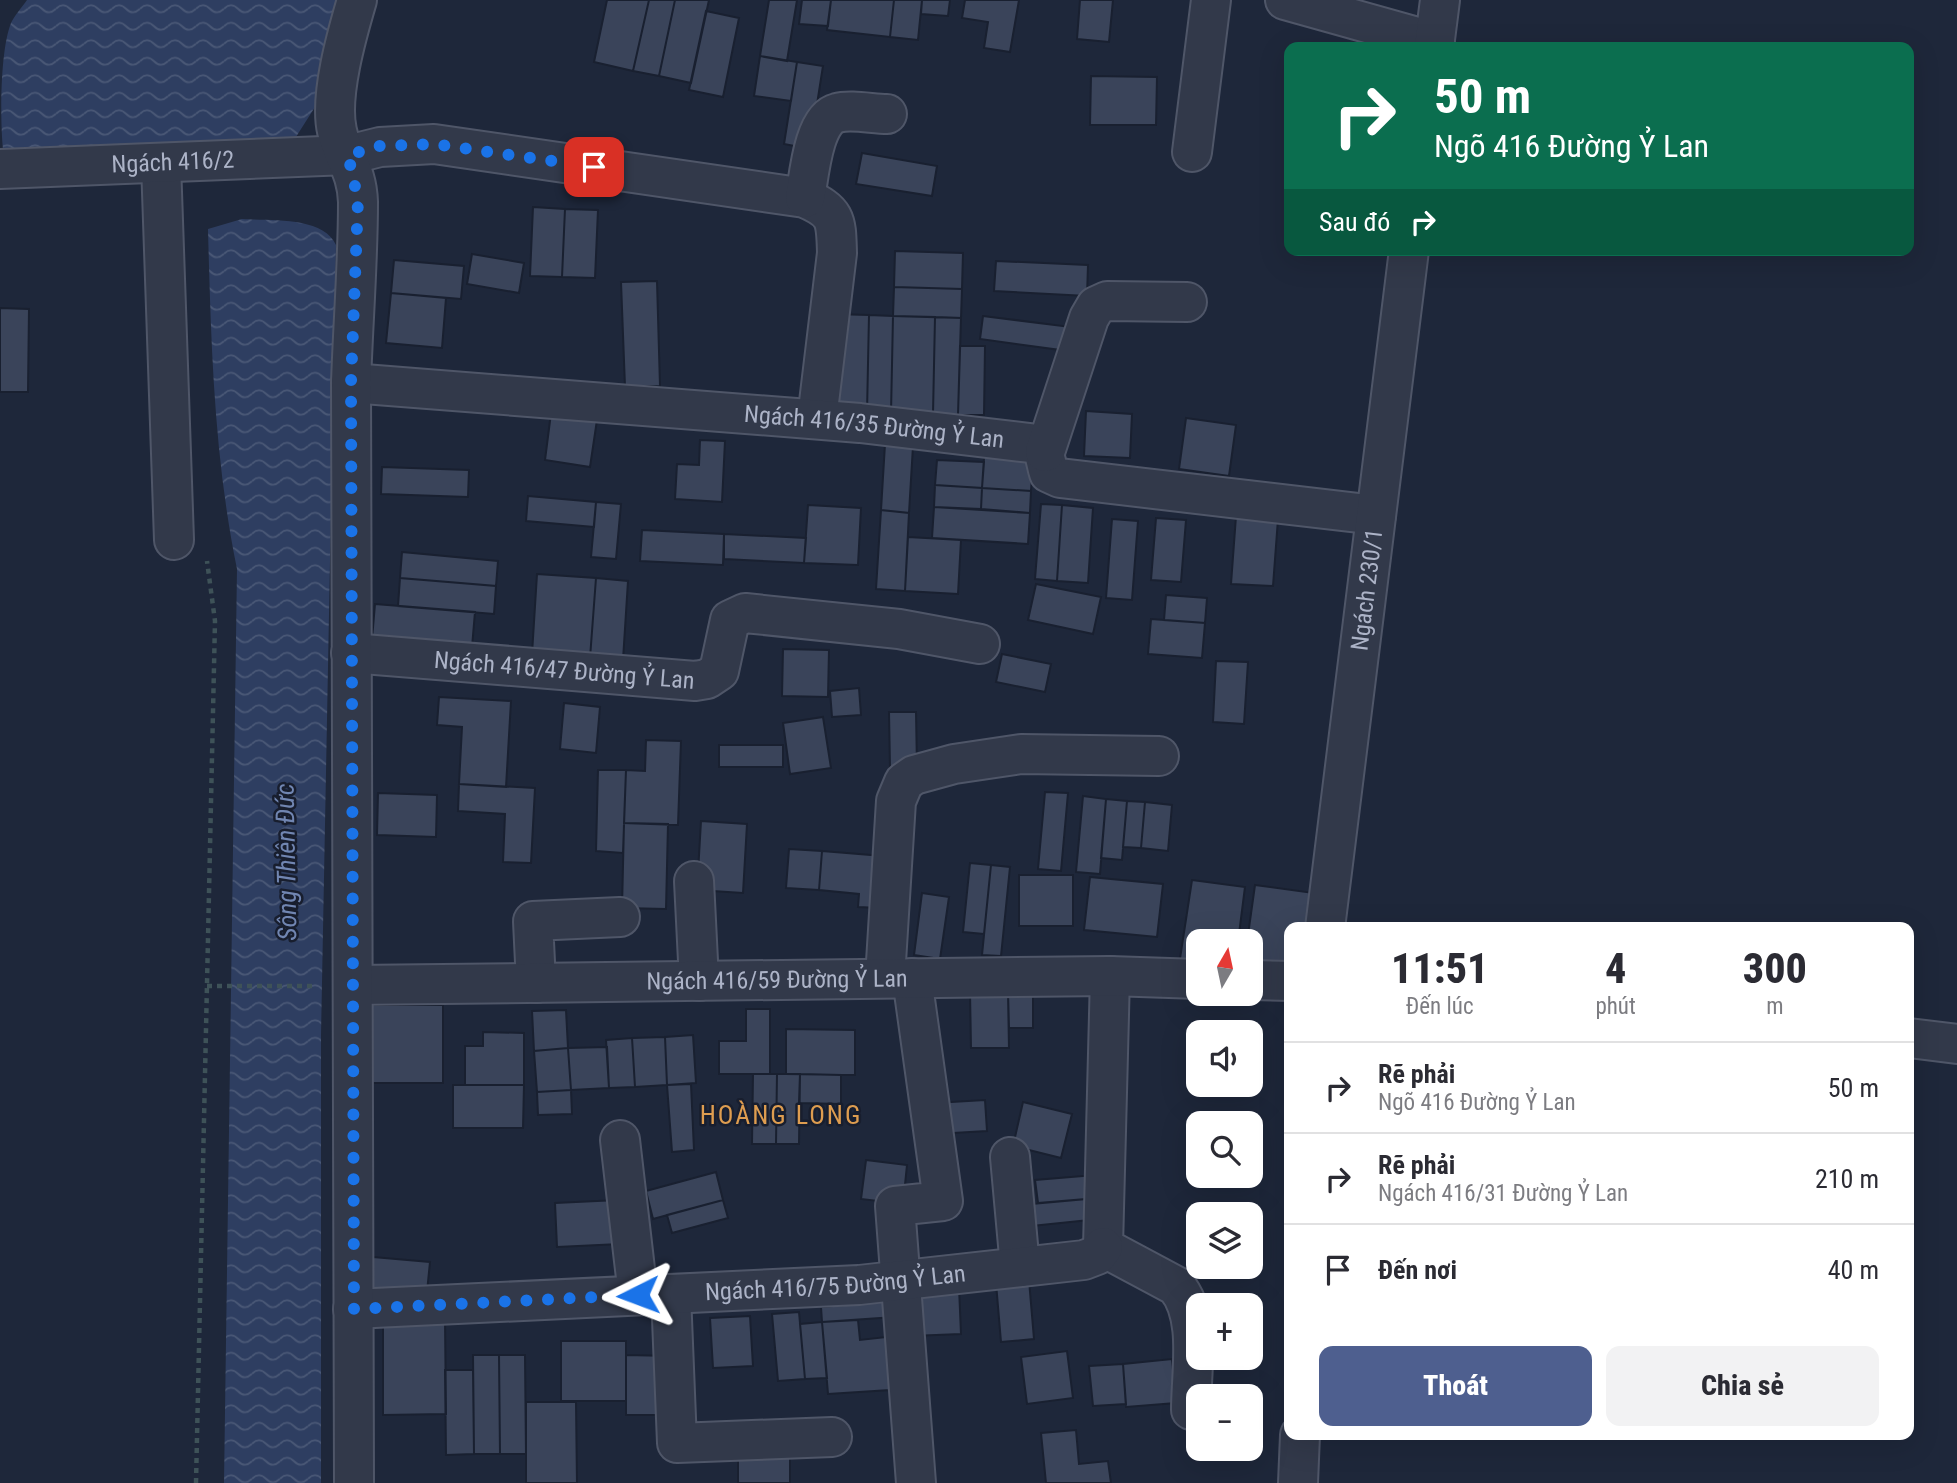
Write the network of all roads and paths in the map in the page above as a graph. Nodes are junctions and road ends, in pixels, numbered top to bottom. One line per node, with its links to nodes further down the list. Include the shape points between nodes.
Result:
1 (357, 0): 9 (street, via 345,47 336,119)
2 (1212, 0): 8 (street)
3 (1285, 0): 5 (street)
4 (1440, 0): 6 (street)
5 (1424, 42)
6 (1434, 42)
7 (887, 114): 12 (street, via 837,113 827,120 817,134)
8 (1192, 152)
9 (348, 155): 10 (street, Ngách 416/2); 12 (street, Ngách 416/2, via 380,146 434,144); 15 (street, via 358,200)
10 (161, 163): 11 (street, Ngách 416/2); 19 (street)
11 (0, 170)
12 (805, 198): 16 (street, via 824,206 837,229)
13 (1408, 256): 18 (street, Ngách 230/1)
14 (1187, 302): 17 (street, via 1107,301 1096,306)
15 (351, 383): 16 (street, Ngách 416/35 Đường Ỷ Lan); 21 (street)
16 (817, 419): 17 (street, Ngách 416/35 Đường Ỷ Lan, via 1030,443)
17 (1045, 452): 18 (street, via 1049,473 1060,478)
18 (1376, 515): 25 (street, Ngách 230/1)
19 (190, 546): 34 (path, via 215,621)
20 (980, 644): 21 (street, Ngách 416/47 Đường Ỷ Lan, via 898,629 745,613 730,620 719,671 695,681)
21 (351, 653): 33 (street)
22 (1159, 756): 27 (street, via 1021,754 954,764 904,782 896,801)
23 (694, 881): 30 (street)
24 (620, 918): 32 (street, via 533,921)
25 (1326, 922)
26 (1110, 976): 27 (street, Ngách 416/59 Đường Ỷ Lan); 28 (street, Ngách 416/59 Đường Ỷ Lan); 39 (street)
27 (898, 978): 30 (street, Ngách 416/59 Đường Ỷ Lan); 41 (street, via 943,1201 895,1206)
28 (1186, 979)
29 (1264, 980): 31 (street)
30 (699, 981): 32 (street, Ngách 416/59 Đường Ỷ Lan)
31 (1284, 981)
32 (536, 983): 33 (street, Ngách 416/59 Đường Ỷ Lan)
33 (353, 985): 34 (path); 43 (street)
34 (206, 986): 47 (path)
35 (1914, 1039): 36 (street)
36 (1957, 1044)
37 (620, 1140): 42 (street)
38 (1010, 1157): 40 (street)
39 (1103, 1247): 40 (street, Ngách 416/75 Đường Ỷ Lan, via 1084,1261); 44 (street, via 1176,1286 1184,1295 1191,1318)
40 (1020, 1267): 41 (street, Ngách 416/75 Đường Ỷ Lan)
41 (902, 1279): 42 (street, Ngách 416/75 Đường Ỷ Lan); 49 (street)
42 (655, 1294): 43 (street, Ngách 416/75 Đường Ỷ Lan); 45 (street, via 677,1443)
43 (354, 1309): 48 (street)
44 (1191, 1384)
45 (832, 1437)
46 (1300, 1440): 50 (street)
47 (196, 1483)
48 (354, 1483)
49 (916, 1483)
50 (1298, 1483)

